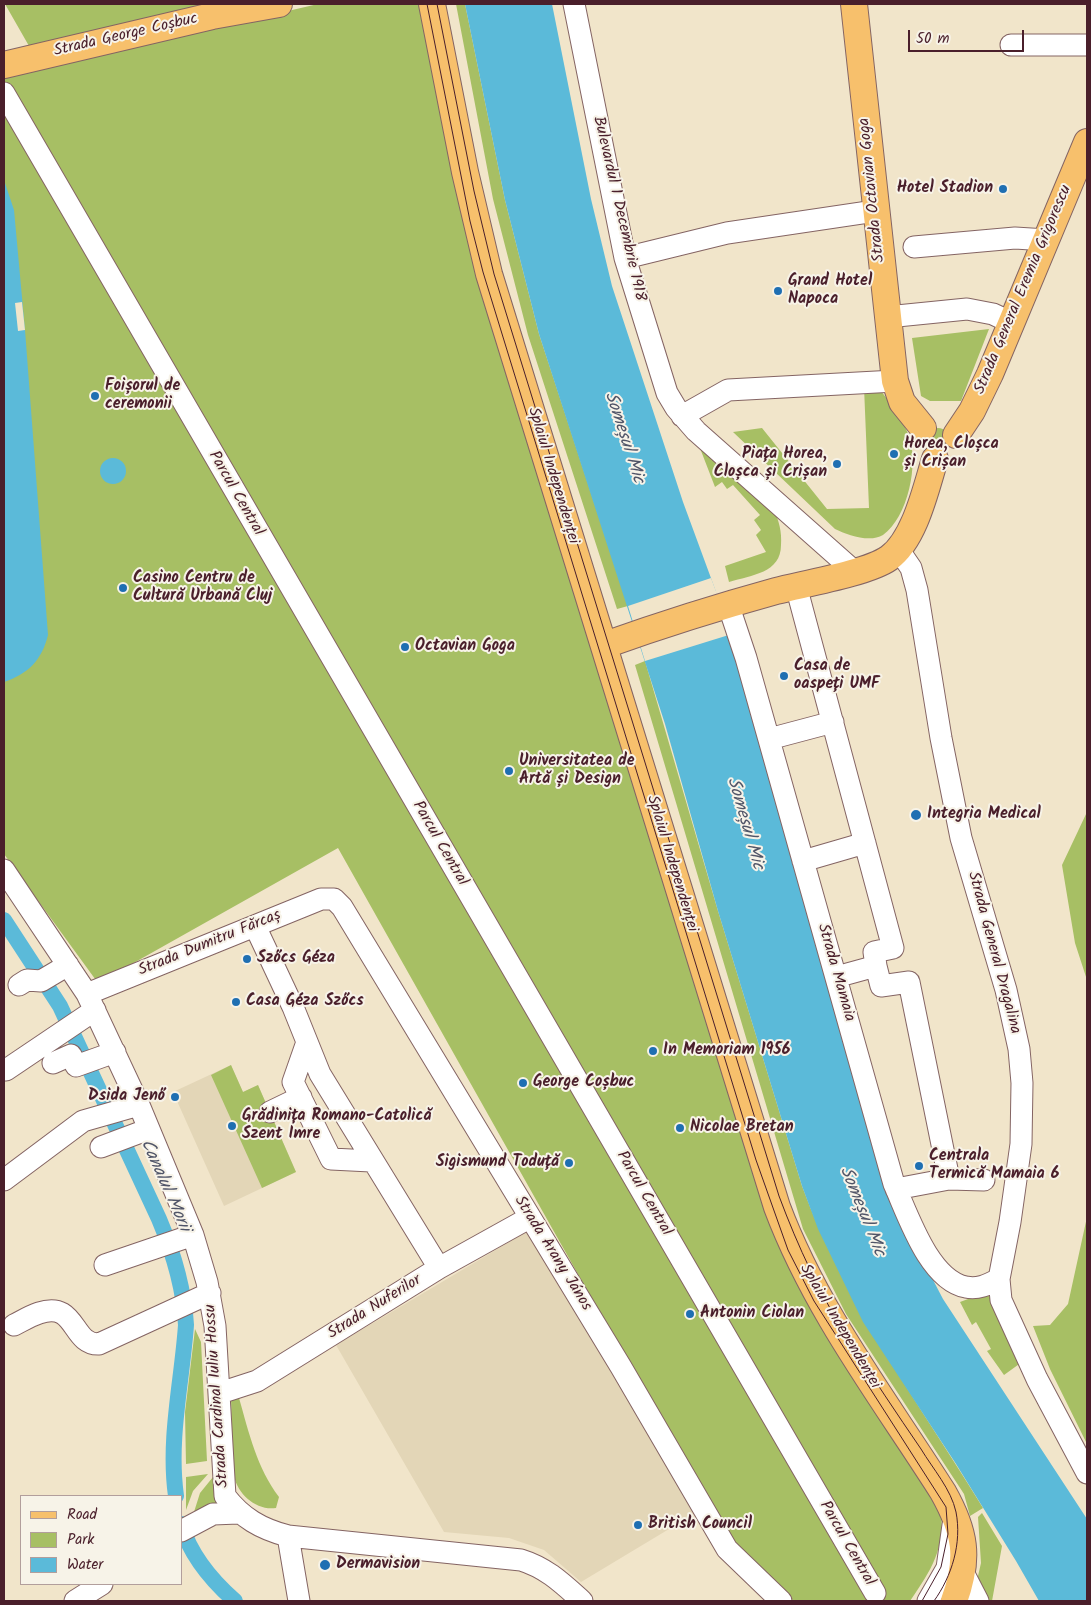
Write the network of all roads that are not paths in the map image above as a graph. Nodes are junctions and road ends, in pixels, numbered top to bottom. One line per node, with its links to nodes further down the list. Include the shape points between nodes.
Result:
1 (279, 4): 7 (main road, Strada George Coșbuc, via 212,16)
2 (432, 4): 25 (main road, Splaiul Independenței, via 488,274)
3 (574, 4): 13 (street, Bulevardul 1 Decembrie 1918)
4 (854, 4): 10 (main road, Strada Octavian Goga)
5 (1011, 45): 6 (street)
6 (1087, 45)
7 (4, 65)
8 (4, 94): 66 (street, Parcul Central)
9 (1087, 142): 11 (main road, Strada General Eremia Grigorescu)
10 (875, 212): 13 (street, via 727,233); 14 (main road, Strada Octavian Goga)
11 (1046, 240): 12 (street, via 1015,238); 15 (main road, Strada General Eremia Grigorescu)
12 (914, 248)
13 (626, 258): 17 (street, Bulevardul 1 Decembrie 1918, via 667,393)
14 (887, 317): 15 (street, via 967,309 993,314); 16 (main road, Strada Octavian Goga)
15 (1012, 323): 19 (main road, Strada General Eremia Grigorescu, via 972,411)
16 (894, 381): 17 (street, via 728,390); 18 (main road, Strada Octavian Goga, via 902,402)
17 (682, 416): 22 (street, Bulevardul 1 Decembrie 1918)
18 (923, 428): 19 (main road, via 930,422 941,421); 20 (main road, via 919,436 920,448)
19 (956, 435): 20 (main road, via 956,446 950,455)
20 (935, 459): 21 (main road, via 917,513)
21 (898, 549): 22 (main road, via 888,558); 54 (street, Strada General Dragalina, via 910,568 917,590 961,838 1006,990 1018,1049 1022,1083 1021,1144)
22 (854, 571): 23 (main road)
23 (796, 586): 24 (main road); 26 (street)
24 (723, 606): 25 (main road); 27 (street, Strada Mamaia)
25 (605, 645): 61 (main road, Splaiul Independenței, via 788,1237 836,1328)
26 (832, 722): 27 (street); 28 (street)
27 (769, 738): 29 (street, Strada Mamaia)
28 (865, 843): 29 (street); 33 (street, via 893,948 874,952)
29 (803, 861): 35 (street, Strada Mamaia)
30 (4, 870): 34 (street, Strada Cardinal Iuliu Hossu)
31 (334, 898): 32 (street, Strada Dumitru Fărcaș, via 321,899); 50 (street, Strada Arany János)
32 (255, 926): 37 (street, Strada Dumitru Fărcaș); 38 (street)
33 (876, 966): 35 (street); 46 (street, via 881,986 909,982)
34 (53, 973): 36 (street); 37 (street, Strada Cardinal Iuliu Hossu)
35 (836, 977): 49 (street, Strada Mamaia)
36 (19, 985)
37 (83, 1013): 39 (street, Strada Cardinal Iuliu Hossu); 41 (street, Strada Dumitru Fărcaș)
38 (307, 1042): 42 (street, via 293,1082); 45 (street, via 320,1074)
39 (98, 1058): 40 (street, via 76,1066 71,1055); 43 (street, Strada Cardinal Iuliu Hossu)
40 (53, 1063)
41 (6, 1070)
42 (301, 1097): 44 (street); 45 (street, via 331,1159)
43 (122, 1110): 47 (street, via 83,1122); 51 (street, Strada Cardinal Iuliu Hossu, via 125,1138)
44 (270, 1112)
45 (371, 1161): 53 (street)
46 (949, 1178): 48 (street); 49 (street)
47 (4, 1180)
48 (984, 1180)
49 (896, 1189): 54 (street, Strada Mamaia, via 915,1232 943,1275 966,1287 982,1287)
50 (530, 1218): 53 (street, Strada Nuferilor); 70 (street, Strada Arany János, via 727,1549)
51 (178, 1240): 52 (street); 55 (street, Strada Cardinal Iuliu Hossu)
52 (105, 1265)
53 (438, 1268): 58 (street, Strada Nuferilor, via 278,1369 257,1381)
54 (999, 1280): 59 (street, Strada General Dragalina, via 1001,1300 1010,1322)
55 (193, 1294): 56 (street); 57 (street, via 99,1344 83,1340 71,1320 53,1310); 58 (street, Strada Cardinal Iuliu Hossu, via 215,1326)
56 (119, 1322)
57 (14, 1325)
58 (220, 1393): 60 (street, Strada Cardinal Iuliu Hossu, via 225,1496)
59 (1087, 1472)
60 (238, 1513): 62 (street, via 213,1514); 63 (street, Strada Cardinal Iuliu Hossu, via 272,1532)
61 (954, 1513): 64 (main road, Splaiul Independenței, via 963,1541); 71 (street, via 947,1568)
62 (187, 1528)
63 (288, 1536): 68 (street); 69 (street, Strada Cardinal Iuliu Hossu, via 521,1560 548,1572)
64 (963, 1572): 72 (main road, Splaiul Independenței); 73 (street)
65 (100, 1585): 67 (street)
66 (875, 1594)
67 (76, 1601)
68 (300, 1601)
69 (582, 1601)
70 (781, 1601)
71 (928, 1601)
72 (954, 1601)
73 (978, 1601)

